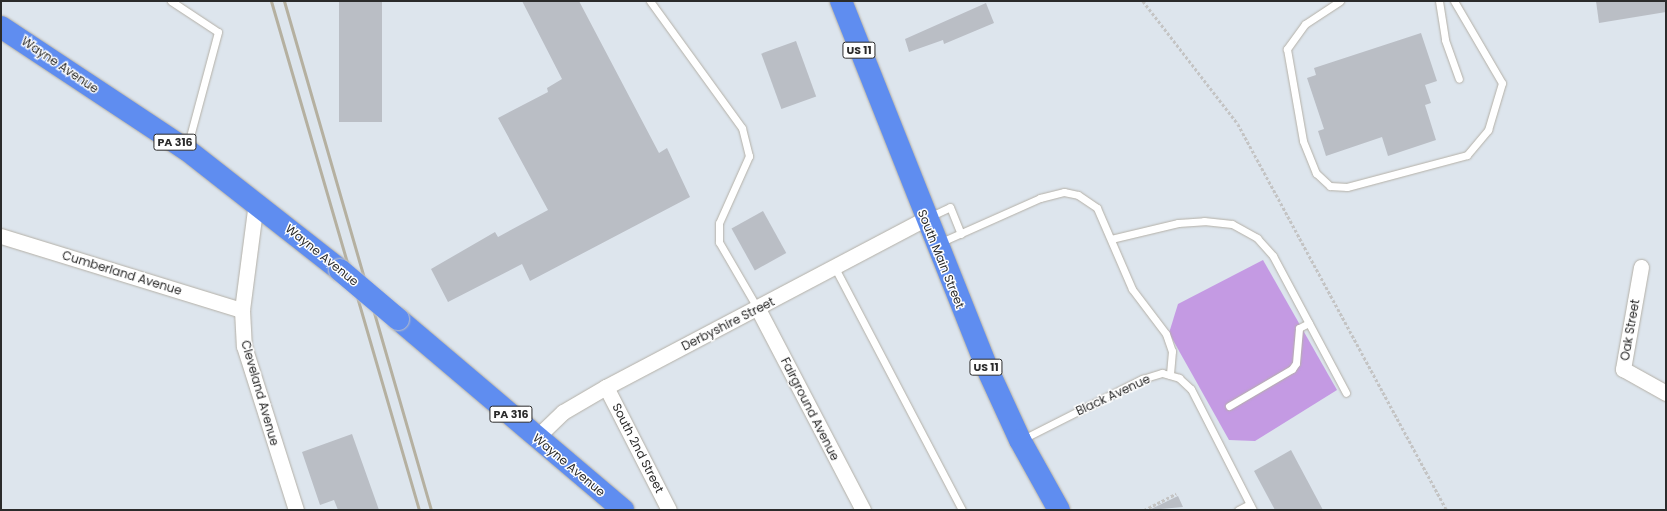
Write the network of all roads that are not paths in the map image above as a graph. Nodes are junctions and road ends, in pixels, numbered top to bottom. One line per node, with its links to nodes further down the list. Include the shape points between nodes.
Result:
1 (170, 1): 9 (lane, via 218,32)
2 (650, 1): 18 (lane, via 742,128 749,156 719,223 719,242)
3 (840, 1): 11 (main road, South Main Street / US 11)
4 (1340, 1): 6 (lane, via 1305,24 1287,49 1303,142 1316,173 1330,186 1347,187 1467,155 1488,130 1502,84)
5 (1439, 1): 8 (lane, via 1445,40)
6 (1454, 1)
7 (1, 27): 9 (main road, Wayne Avenue / PA 316)
8 (1459, 80)
9 (187, 150): 10 (main road, Wayne Avenue / PA 316)
10 (256, 202): 19 (street, Cleveland Avenue); 26 (main road, Wayne Avenue / PA 316, bridge)
11 (924, 219): 12 (lane, via 950,207); 15 (main road, South Main Street / US 11); 17 (street, Derbyshire Street)
12 (961, 234): 14 (lane, via 1040,198 1064,192 1078,195 1097,208); 15 (lane)
13 (1, 236): 19 (street, Cumberland Avenue)
14 (1111, 239): 20 (lane, via 1178,223 1232,224 1257,238 1273,256); 21 (lane, via 1132,289 1166,334 1172,351)
15 (935, 245): 27 (main road, South Main Street / US 11)
16 (1641, 267): 24 (street, Oak Street, via 1624,369)
17 (835, 268): 18 (street, Derbyshire Street); 33 (lane)
18 (758, 309): 22 (street, Derbyshire Street); 32 (street, Fairground Avenue)
19 (242, 310): 29 (street, Cleveland Avenue, via 244,346)
20 (1309, 323): 23 (lane); 25 (lane, via 1299,328 1296,363 1292,368)
21 (1170, 375): 27 (lane, Black Avenue, via 1162,373 1142,379); 28 (lane, via 1191,389)
22 (606, 387): 26 (street, Derbyshire Street, via 563,412); 31 (street, South 2nd Street)
23 (1346, 393)
24 (1666, 393)
25 (1229, 406)
26 (537, 437): 30 (main road, Wayne Avenue / PA 316)
27 (1020, 440): 34 (main road, South Main Street / US 11)
28 (1251, 507): 35 (lane)
29 (296, 510)
30 (623, 510)
31 (669, 510)
32 (863, 510)
33 (962, 510)
34 (1059, 510)
35 (1238, 510)

